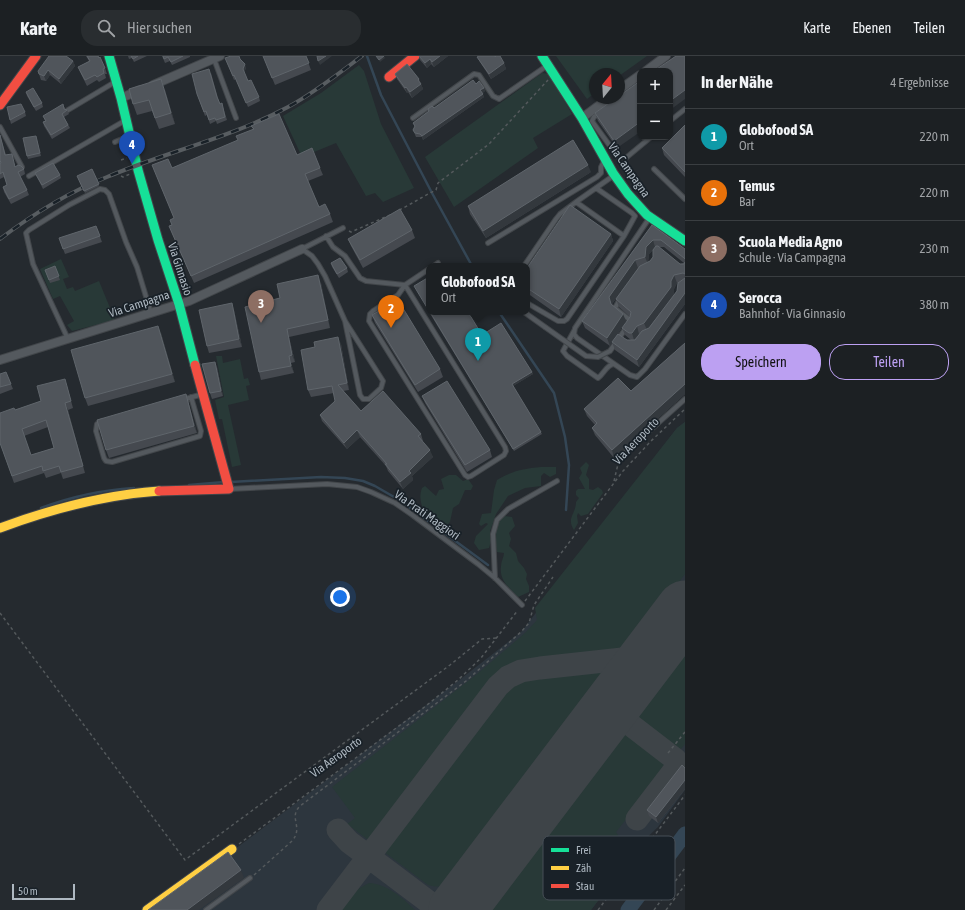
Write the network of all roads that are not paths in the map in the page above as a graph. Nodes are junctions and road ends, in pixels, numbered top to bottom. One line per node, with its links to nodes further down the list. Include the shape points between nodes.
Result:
1 (36, 56): 15 (street)
2 (109, 56): 11 (street, Via Ginnasio)
3 (415, 56): 9 (street)
4 (542, 56): 7 (street, Via Campagna)
5 (666, 56): 8 (street)
6 (217, 57): 13 (street); 19 (lane)
7 (550, 68): 20 (lane, via 499,99 495,98 476,74); 21 (street, Via Campagna)
8 (650, 68)
9 (389, 77)
10 (637, 77): 12 (street)
11 (116, 81): 13 (street, Via Ginnasio); 17 (lane)
12 (625, 86)
13 (121, 98): 23 (street, Via Ginnasio)
14 (601, 104): 21 (street)
15 (0, 105)
16 (685, 109): 22 (lane)
17 (68, 110)
18 (606, 110): 28 (lane, via 592,121)
19 (236, 118)
20 (413, 118)
21 (582, 118): 30 (street, Via Campagna)
22 (673, 119)
23 (126, 120): 25 (street, Via Ginnasio); 34 (lane)
24 (0, 127): 31 (lane)
25 (130, 136): 27 (lane); 51 (street, Via Ginnasio, via 158,240)
26 (647, 140): 29 (lane)
27 (115, 142)
28 (618, 157)
29 (627, 157)
30 (606, 160): 33 (street, Via Campagna); 45 (lane, via 597,177)
31 (22, 167)
32 (654, 169): 37 (lane)
33 (615, 175): 35 (lane); 36 (street, Via Campagna)
34 (29, 176)
35 (596, 188): 38 (lane); 39 (lane)
36 (630, 196): 39 (lane); 40 (street, Via Campagna)
37 (685, 199)
38 (576, 202): 43 (lane); 47 (lane, via 560,214)
39 (622, 205): 43 (lane, via 635,216)
40 (650, 217): 44 (street, Via Campagna); 57 (lane)
41 (343, 228): 42 (lane, Via Campagna)
42 (326, 236): 46 (lane, Via Campagna); 49 (lane, via 363,280)
43 (624, 236): 52 (lane, via 567,320 558,321)
44 (685, 241)
45 (488, 243)
46 (302, 249): 51 (street, Via Campagna); 56 (lane, via 318,264)
47 (526, 263)
48 (426, 271): 49 (lane)
49 (405, 285): 49 (lane, via 505,447 504,455 471,476 464,475 369,321 372,311 398,295)
50 (625, 293): 58 (lane, via 615,308 630,320)
51 (179, 304): 53 (street, Via Campagna); 63 (street, Via Ginnasio)
52 (530, 305)
53 (151, 313): 59 (street, Via Campagna); 59 (lane, via 137,267 109,194 103,189 69,205 26,235 33,264)
54 (685, 314): 62 (lane, via 640,375 633,377)
55 (528, 315): 58 (lane, bridge, via 586,356 598,357 610,351)
56 (345, 321): 56 (lane, via 383,381 381,388 369,399 363,399 360,395)
57 (574, 331): 62 (lane, via 578,338); 62 (lane, via 563,351 567,356 598,378)
58 (620, 336): 60 (lane)
59 (68, 339): 61 (street, Via Campagna)
60 (626, 340)
61 (0, 360)
62 (614, 364)
63 (203, 394): 64 (lane); 70 (street, Via Ginnasio)
64 (191, 397): 66 (lane); 67 (lane, via 201,431 200,436 112,462 104,458 96,431 97,424)
65 (685, 399): 68 (lane)
66 (176, 401)
67 (107, 419)
68 (619, 458)
69 (557, 481): 72 (lane, via 508,509 497,520 493,534)
70 (229, 489): 71 (street, via 139,493 102,499 54,510); 72 (lane, Via Prati Maggiori, via 326,484 371,492 411,514)
71 (0, 528)
72 (495, 578): 73 (lane, Via Prati Maggiori)
73 (522, 605)
74 (232, 849): 76 (street)
75 (250, 878): 77 (lane)
76 (147, 910)
77 (206, 910)

